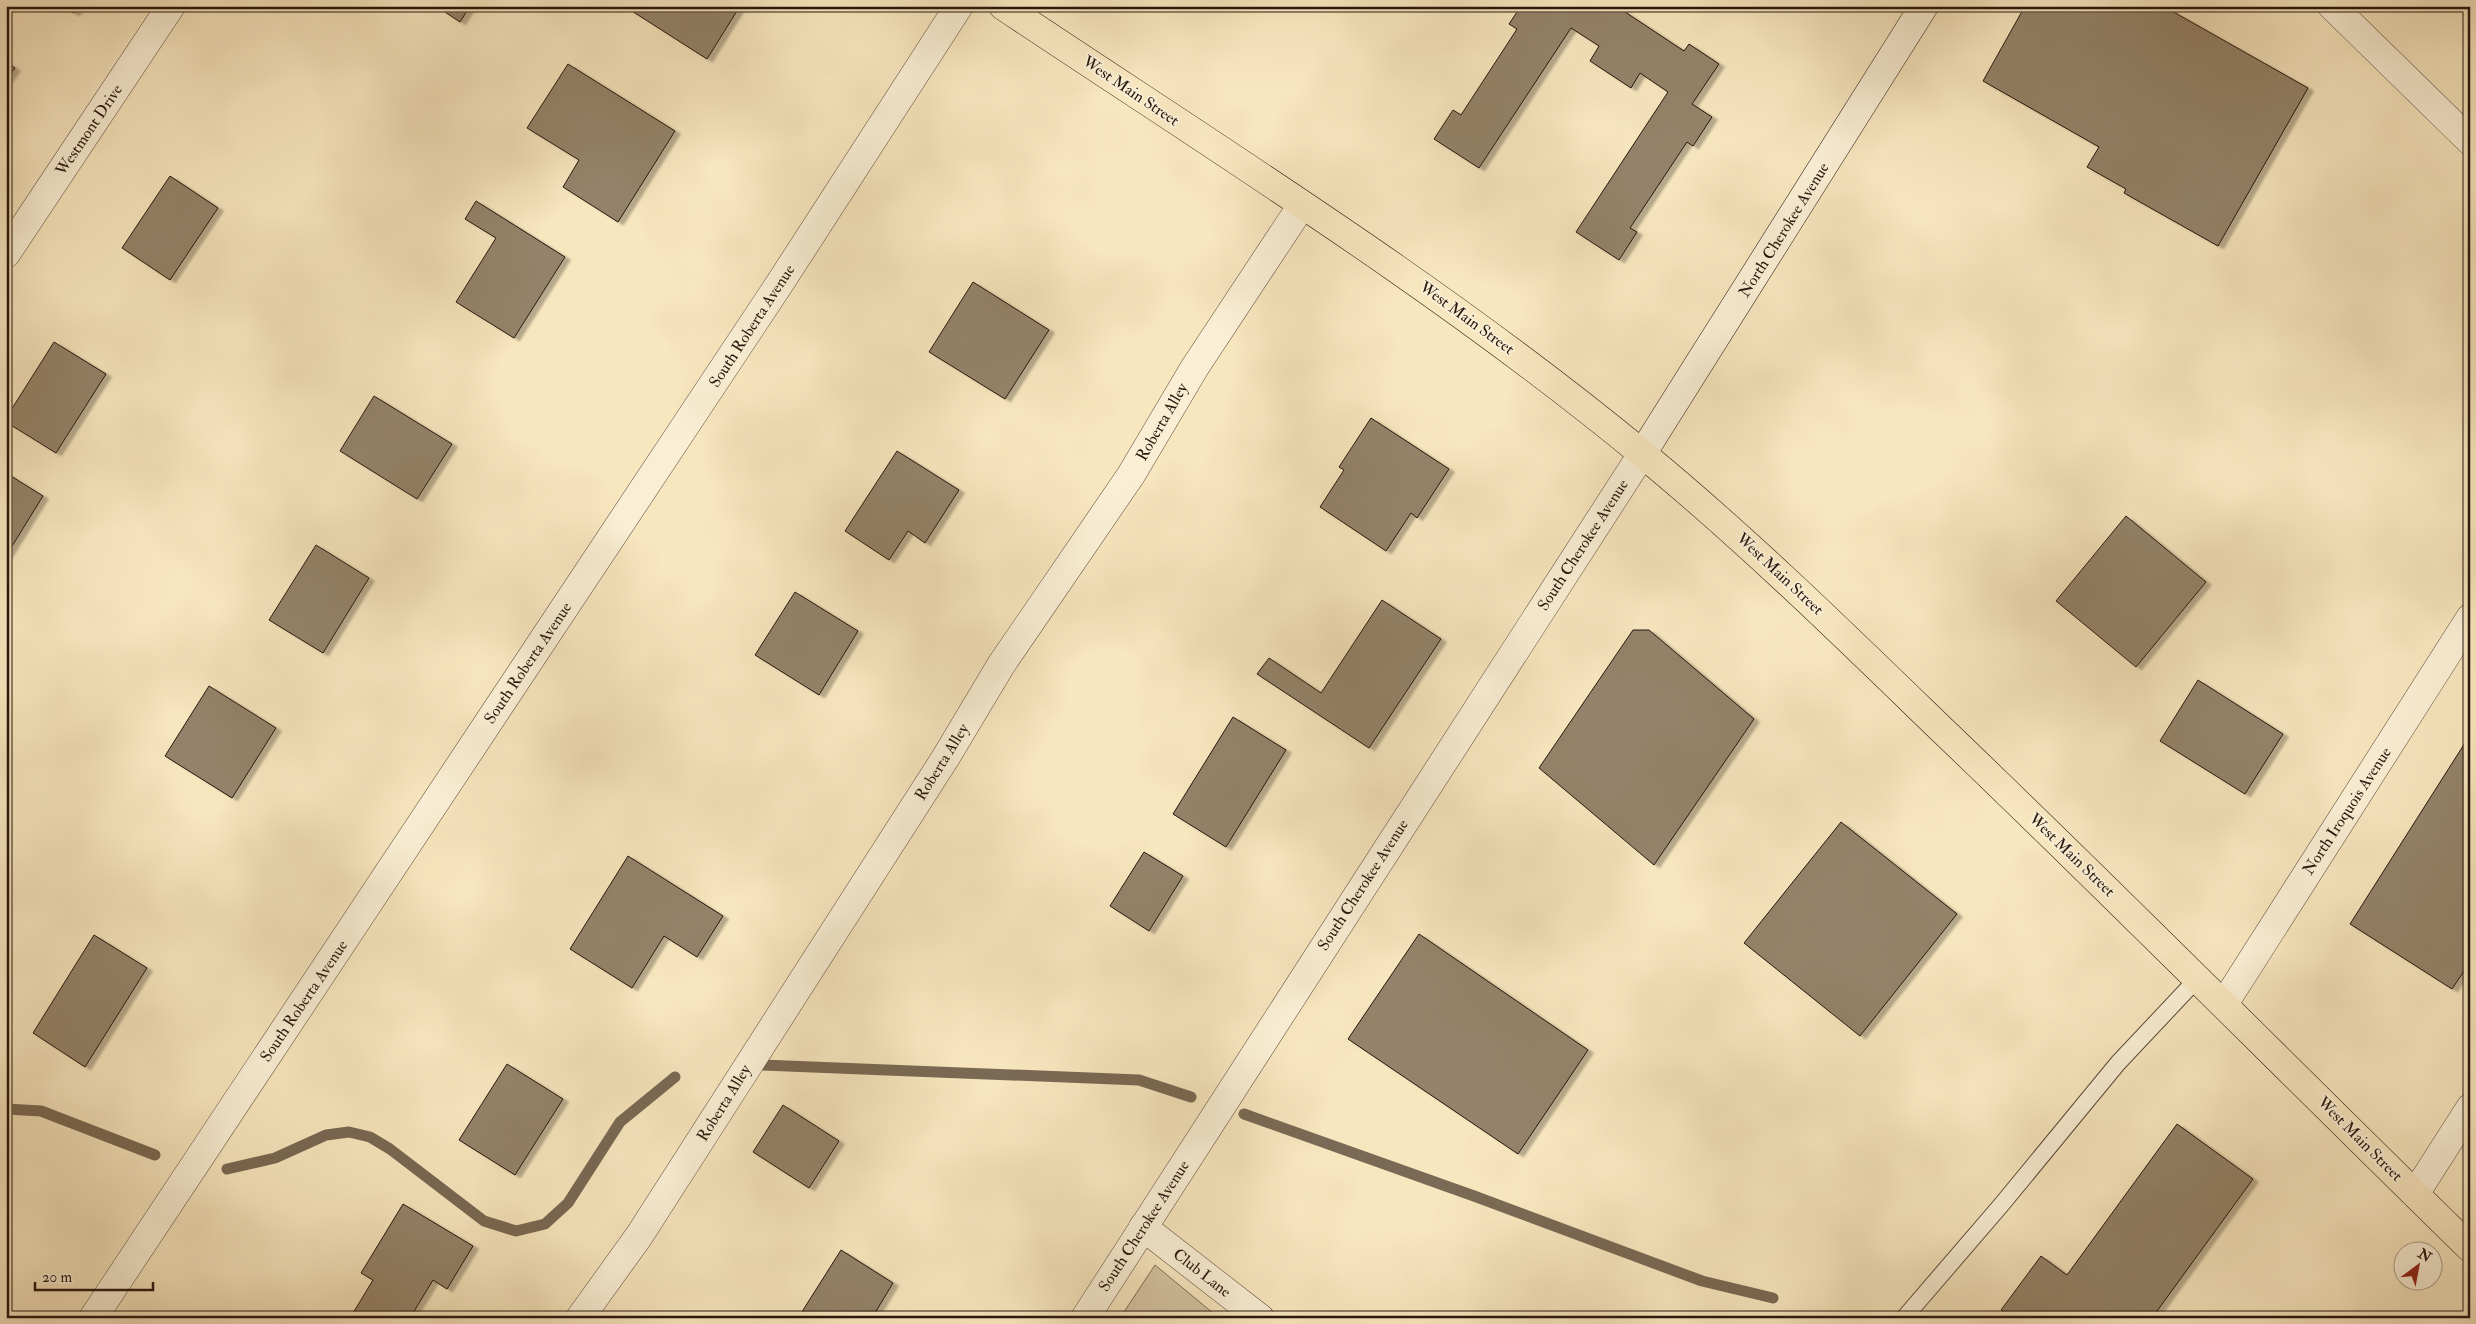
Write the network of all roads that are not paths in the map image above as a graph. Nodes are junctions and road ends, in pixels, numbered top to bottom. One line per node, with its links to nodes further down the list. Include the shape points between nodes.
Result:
1 (171, 6): 8 (street, Westmont Drive)
2 (959, 6): 17 (street, South Roberta Avenue, via 774,292)
3 (1003, 6): 7 (main road, West Main Street)
4 (1924, 6): 9 (street, North Cherokee Avenue)
5 (2332, 6): 6 (street)
6 (2470, 141)
7 (1302, 205): 9 (main road, West Main Street, via 1414,279); 18 (street, Roberta Alley, via 1195,367 1131,475 1002,665 639,1236)
8 (6, 254)
9 (1642, 454): 11 (main road, West Main Street, via 1744,539); 15 (street, South Cherokee Avenue)
10 (2470, 618): 12 (street, North Iroquois Avenue)
11 (2198, 978): 12 (main road, West Main Street); 21 (lane, via 2118,1063)
12 (2224, 1004): 14 (main road, West Main Street)
13 (2470, 1108): 14 (street)
14 (2415, 1194): 16 (main road, West Main Street)
15 (1143, 1227): 19 (street, South Cherokee Avenue); 20 (street, Club Lane)
16 (2470, 1248)
17 (93, 1318)
18 (580, 1318)
19 (1085, 1318)
20 (1260, 1318)
21 (1904, 1318)

